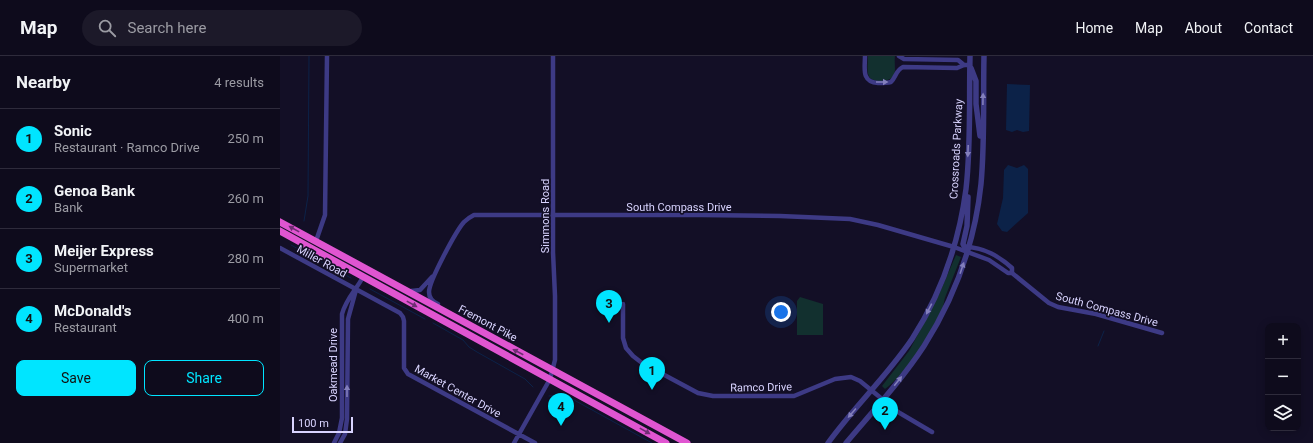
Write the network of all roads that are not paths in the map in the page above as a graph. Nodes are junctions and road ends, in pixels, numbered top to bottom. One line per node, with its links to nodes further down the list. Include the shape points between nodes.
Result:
1 (327, 56): 17 (street, via 325,215)
2 (553, 56): 14 (street, Simmons Road)
3 (865, 56): 11 (street, one-way to 11, via 865,75 874,82 891,82 898,70 903,67)
4 (899, 56): 8 (street, via 904,59)
5 (970, 56): 9 (street, Crossroads Parkway)
6 (978, 56): 10 (street)
7 (984, 56): 10 (street)
8 (942, 60): 9 (street, via 958,60); 11 (street)
9 (967, 65): 11 (street, via 957,68); 12 (street, via 976,81 976,104); 13 (street, Crossroads Parkway, one-way to 13)
10 (984, 65): 12 (street, one-way to 10)
11 (942, 67)
12 (982, 144): 20 (street, via 978,202)
13 (968, 169): 18 (street, Crossroads Parkway, via 964,203); 20 (street, via 967,226 963,244)
14 (554, 215): 18 (street, South Compass Drive, via 834,218 871,224); 23 (street, South Compass Drive, via 471,216 460,226); 30 (street, Simmons Road, via 556,331 555,360)
15 (280, 222): 17 (highway, Fremont Pike, one-way to 15)
16 (280, 231): 21 (highway, Fremont Pike)
17 (316, 241): 22 (highway, Fremont Pike)
18 (954, 247): 20 (street, South Compass Drive); 31 (street, Crossroads Parkway, one-way to 31, via 936,295 922,323)
19 (280, 248): 25 (street, Miller Road)
20 (967, 249): 29 (street, South Compass Drive, via 1012,273 1049,303); 32 (street, one-way to 20, via 914,361 935,327 952,294)
21 (318, 252): 22 (highway); 24 (highway, Fremont Pike)
22 (367, 270): 26 (highway, Fremont Pike)
23 (434, 274): 26 (street, South Compass Drive, via 420,290); 28 (street, South Compass Drive, via 430,298 447,309)
24 (363, 277): 25 (street, Oakmead Drive); 26 (highway, via 370,276 397,290); 30 (highway, Fremont Pike, one-way to 30)
25 (356, 290): 34 (street, Market Center Drive, via 395,310 403,317 404,368 408,374); 35 (street, Oakmead Drive, via 346,302 342,314 342,418); 36 (street, Oakmead Drive, one-way to 25, via 345,434 347,419 348,319)
26 (407, 292): 28 (highway, Fremont Pike)
27 (623, 304): 31 (street, Ramco Drive, via 626,348 642,363 698,394 794,396 819,384 846,376 856,378)
28 (452, 316): 30 (highway, Fremont Pike, one-way to 28)
29 (1162, 333)
30 (551, 375): 34 (street, Simmons Road); 39 (highway, Fremont Pike, one-way to 39); 40 (highway, Fremont Pike)
31 (872, 390): 32 (street, Ramco Drive); 41 (street, Crossroads Parkway, one-way to 41)
32 (882, 400): 33 (street, Ramco Drive); 42 (street)
33 (932, 432)
34 (519, 434): 37 (street, Simmons Road); 38 (street, Market Center Drive)
35 (334, 443)
36 (340, 443)
37 (514, 443)
38 (535, 443)
39 (666, 443)
40 (686, 443)
41 (828, 443)
42 (846, 443)

